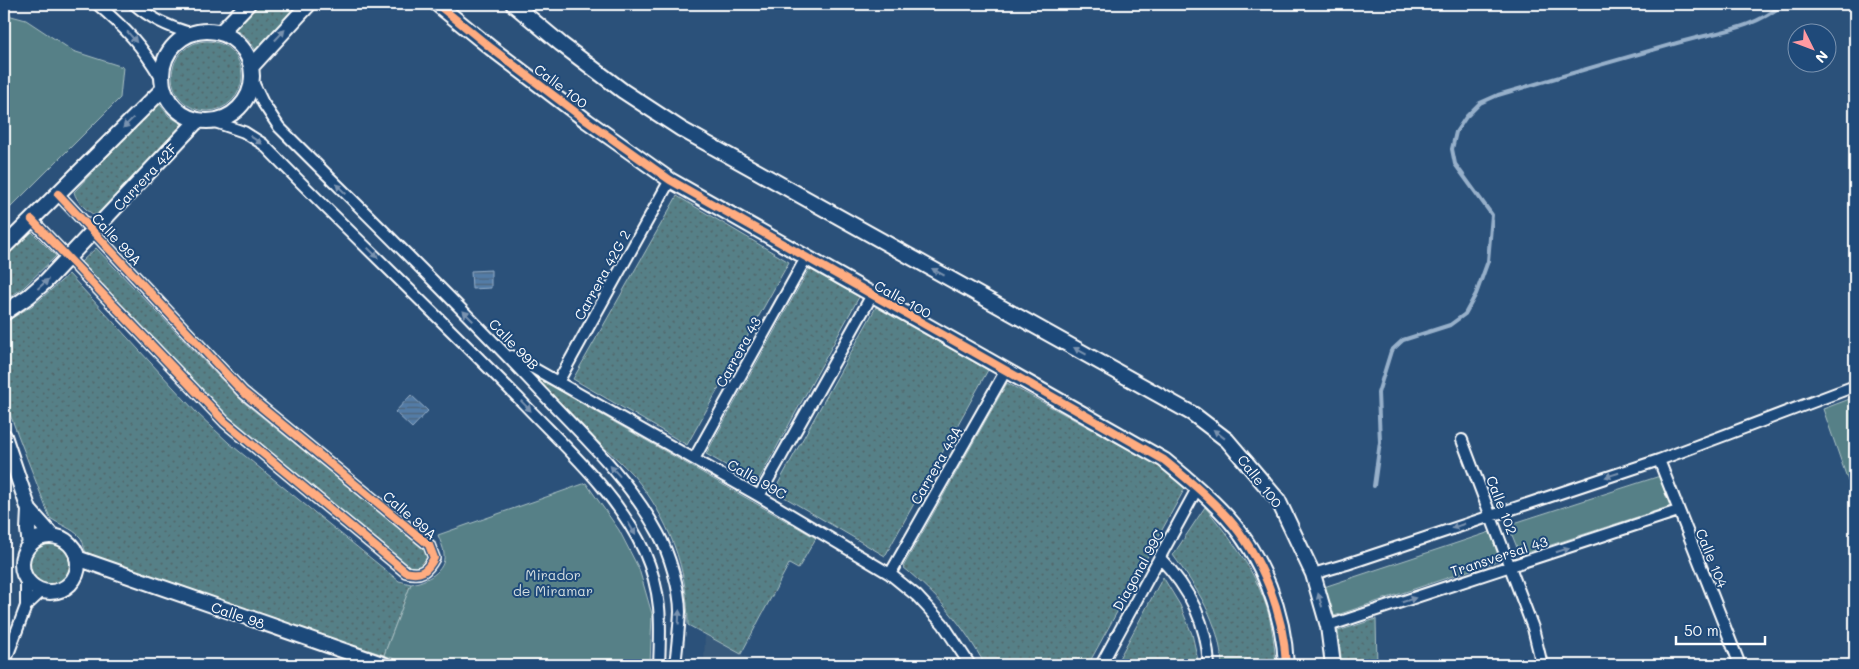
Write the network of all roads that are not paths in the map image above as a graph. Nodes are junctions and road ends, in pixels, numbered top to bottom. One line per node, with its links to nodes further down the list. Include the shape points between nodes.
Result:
1 (97, 4): 10 (street, one-way to 10, via 128,31 146,53)
2 (134, 4): 8 (street, via 169,28)
3 (248, 4): 7 (street)
4 (309, 4): 9 (street, one-way to 4)
5 (437, 4): 13 (street, Calle 100, via 587,122)
6 (513, 4): 41 (street, Calle 100, one-way to 6, via 1278,500 1227,440 1193,414 681,129 623,91)
7 (221, 32): 8 (street, via 205,30); 9 (street, via 246,52)
8 (190, 33): 10 (street, via 168,51 163,64)
9 (252, 73): 12 (street, via 248,95 239,108 227,117); 22 (street, Calle 99B, one-way to 9, via 279,127 263,103)
10 (162, 84): 11 (street, via 170,103 182,114); 14 (street, one-way to 14)
11 (197, 120): 12 (street); 16 (street, Carrera 42F)
12 (212, 121): 48 (street, one-way to 48, via 244,132 262,144 492,371 600,483 621,510 651,569 660,612)
13 (670, 180): 18 (street, Calle 100); 24 (street, Carrera 42G 2)
14 (58, 194): 15 (street); 16 (street, Calle 99A)
15 (32, 220): 17 (street); 19 (street, Calle 99A)
16 (94, 232): 19 (street, Carrera 42F); 19 (street, Calle 99A, via 243,392 429,545 434,558 426,570 415,574 406,572 225,422)
17 (4, 247)
18 (806, 258): 20 (street, Calle 100); 28 (street, Carrera 43)
19 (68, 259): 21 (street, Carrera 42F, one-way to 19, via 29,296)
20 (872, 295): 23 (street, Calle 100); 31 (street)
21 (4, 313)
22 (502, 350): 24 (street, Calle 99C); 49 (street, Calle 99B, one-way to 22, via 680,611 678,595 658,533 637,498 616,472)
23 (1006, 370): 30 (street, Calle 100, via 1164,460); 40 (street, Carrera 43A)
24 (558, 382): 28 (street, Calle 99C)
25 (1855, 386): 29 (street)
26 (4, 436): 32 (street)
27 (1462, 440): 34 (street, Calle 102)
28 (694, 459): 31 (street, Calle 99C)
29 (1659, 460): 33 (street, Calle 104); 34 (street, one-way to 34)
30 (1198, 487): 37 (street, Diagonal 99C); 53 (street, Calle 100, via 1228,518 1261,569 1282,628)
31 (759, 496): 40 (street, Calle 99C)
32 (29, 510): 35 (street); 36 (street)
33 (1678, 511): 39 (street, Transversal 43, one-way to 33); 56 (street, Calle 104)
34 (1491, 515): 39 (street, Calle 102); 41 (street, one-way to 41)
35 (52, 536): 36 (street); 38 (street, via 67,542 74,550)
36 (30, 544): 42 (street, via 22,564)
37 (1160, 558): 51 (street, Diagonal 99C); 52 (street, via 1190,596 1204,629)
38 (77, 565): 43 (street, via 71,582 62,589); 47 (street, Calle 98, via 93,565)
39 (1511, 567): 45 (street, Transversal 43, one-way to 39); 55 (street, Calle 102, via 1533,628)
40 (890, 574): 50 (street, Calle 99C, via 943,624)
41 (1312, 574): 45 (street, Calle 100, one-way to 41)
42 (26, 578): 43 (street); 44 (street)
43 (43, 590): 44 (street)
44 (26, 606): 46 (street)
45 (1328, 626): 54 (street, Calle 100)
46 (4, 665)
47 (382, 665)
48 (659, 665)
49 (675, 665)
50 (970, 665)
51 (1101, 665)
52 (1209, 665)
53 (1286, 665)
54 (1333, 665)
55 (1542, 665)
56 (1740, 665)

